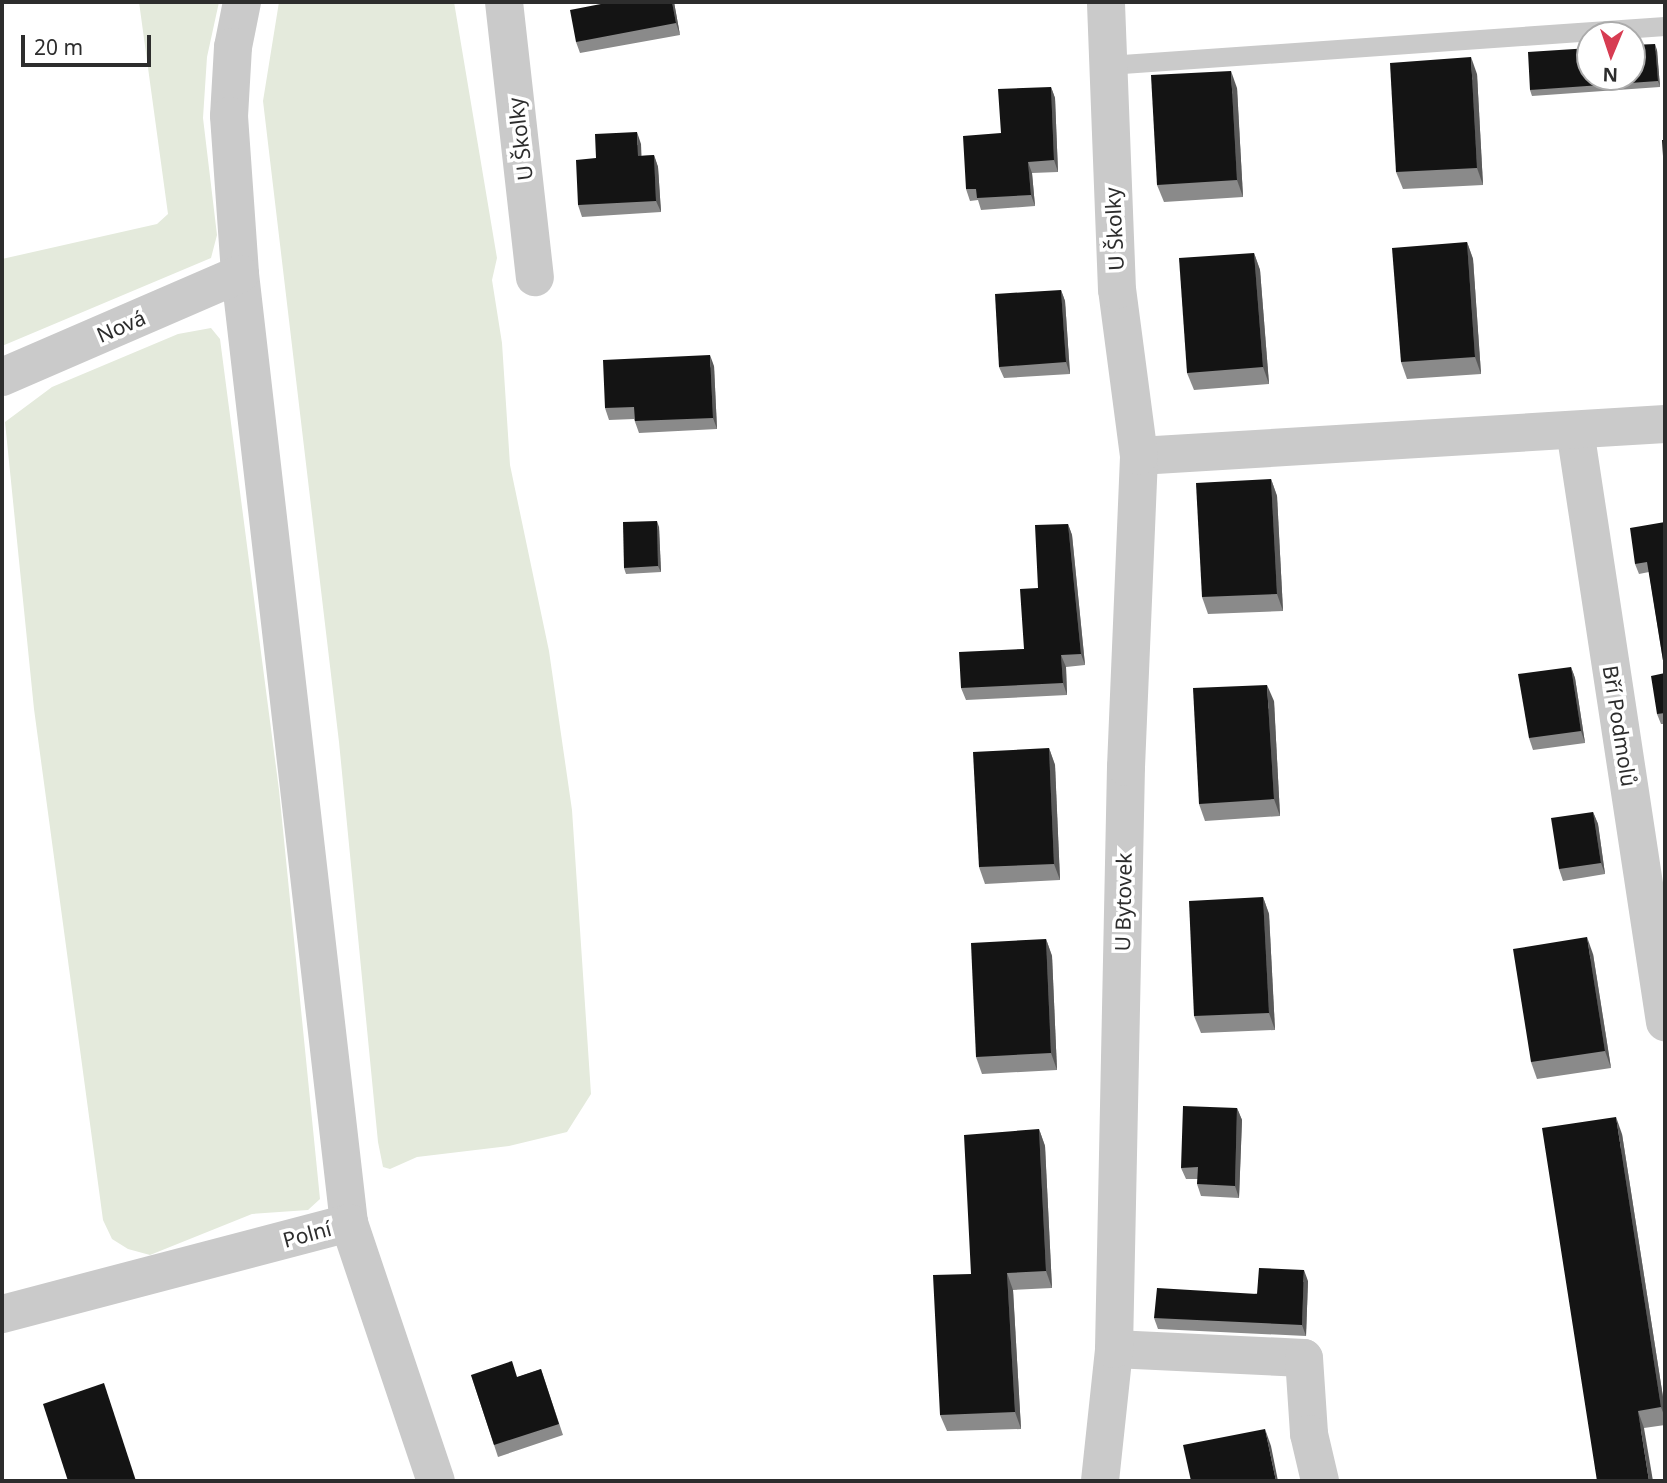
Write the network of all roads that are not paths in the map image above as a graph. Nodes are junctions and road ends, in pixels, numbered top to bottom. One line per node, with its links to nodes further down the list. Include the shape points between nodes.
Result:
1 (242, 2): 6 (street, via 233,47 229,116)
2 (504, 2): 7 (street, U Školky)
3 (1106, 2): 5 (street, U Školky)
4 (1665, 26): 5 (lane)
5 (1108, 65): 11 (street, U Školky, via 1117,290)
6 (240, 274): 8 (street, Nová); 13 (street)
7 (535, 277)
8 (2, 377)
9 (1665, 424): 10 (street)
10 (1575, 430): 11 (street); 12 (street, Bří Podmolů)
11 (1139, 456): 15 (street, U Bytovek, via 1126,767)
12 (1665, 1022)
13 (349, 1223): 14 (street, Polní); 16 (street, Polní)
14 (2, 1314)
15 (1114, 1349): 17 (street, U Bytovek); 18 (street, via 1304,1358 1310,1434)
16 (436, 1481)
17 (1100, 1481)
18 (1320, 1481)

